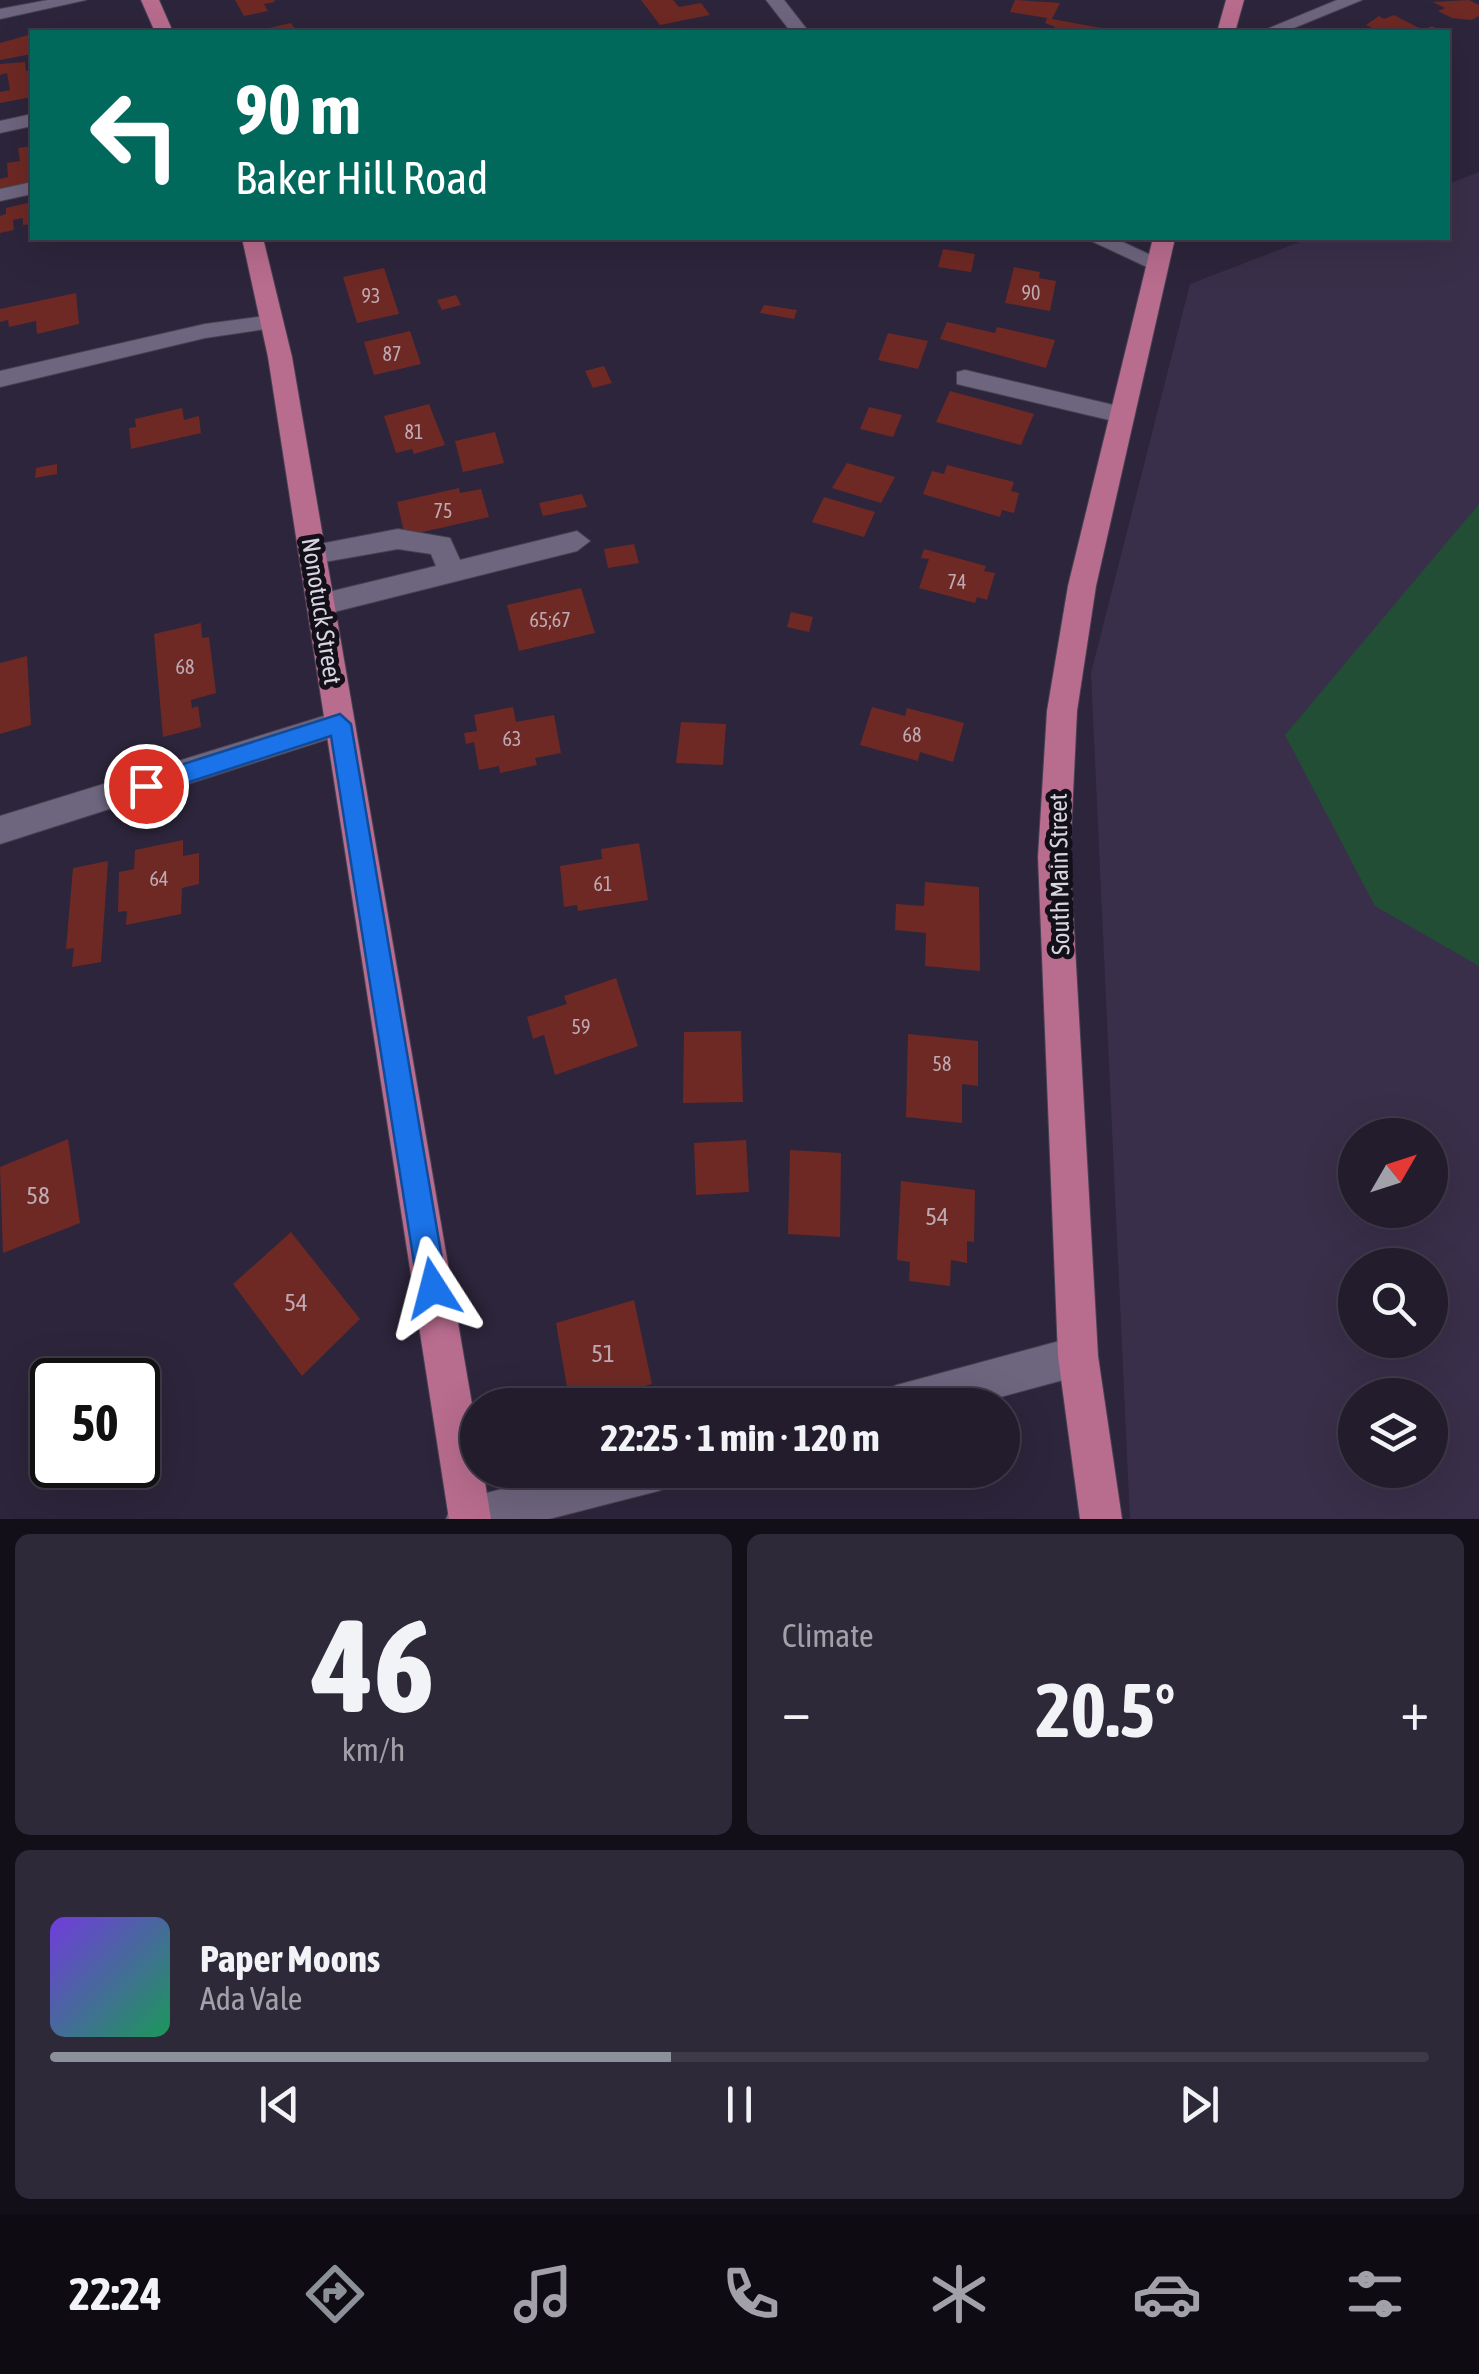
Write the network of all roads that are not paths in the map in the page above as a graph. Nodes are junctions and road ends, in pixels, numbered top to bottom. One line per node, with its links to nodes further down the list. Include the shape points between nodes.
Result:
1 (77, 0): 6 (street)
2 (150, 0): 7 (main road)
3 (775, 0): 8 (street)
4 (1234, 0): 9 (main road)
5 (1353, 0): 10 (street)
6 (0, 14)
7 (163, 30)
8 (798, 30)
9 (1226, 30)
10 (1274, 30)
11 (30, 120): 12 (street)
12 (0, 127)
13 (30, 188): 14 (street)
14 (0, 195)
15 (252, 240): 18 (main road, Nonotuck Street)
16 (1107, 240): 17 (street)
17 (1161, 250): 21 (main road, South Main Street)
18 (272, 322): 20 (street); 23 (main road, Nonotuck Street)
19 (965, 378): 21 (street)
20 (0, 379)
21 (1122, 415): 28 (main road, South Main Street, via 1082,586 1062,711 1054,857)
22 (577, 540): 24 (street)
23 (313, 554): 24 (street, via 421,539 441,544); 25 (main road, Nonotuck Street)
24 (452, 572): 25 (street)
25 (322, 604): 26 (main road, Nonotuck Street)
26 (340, 724): 27 (street); 31 (main road, Nonotuck Street)
27 (0, 830)
28 (1078, 1356): 29 (street); 32 (main road, South Main Street)
29 (960, 1388)
30 (589, 1488): 31 (street)
31 (469, 1519)
32 (1101, 1519)

